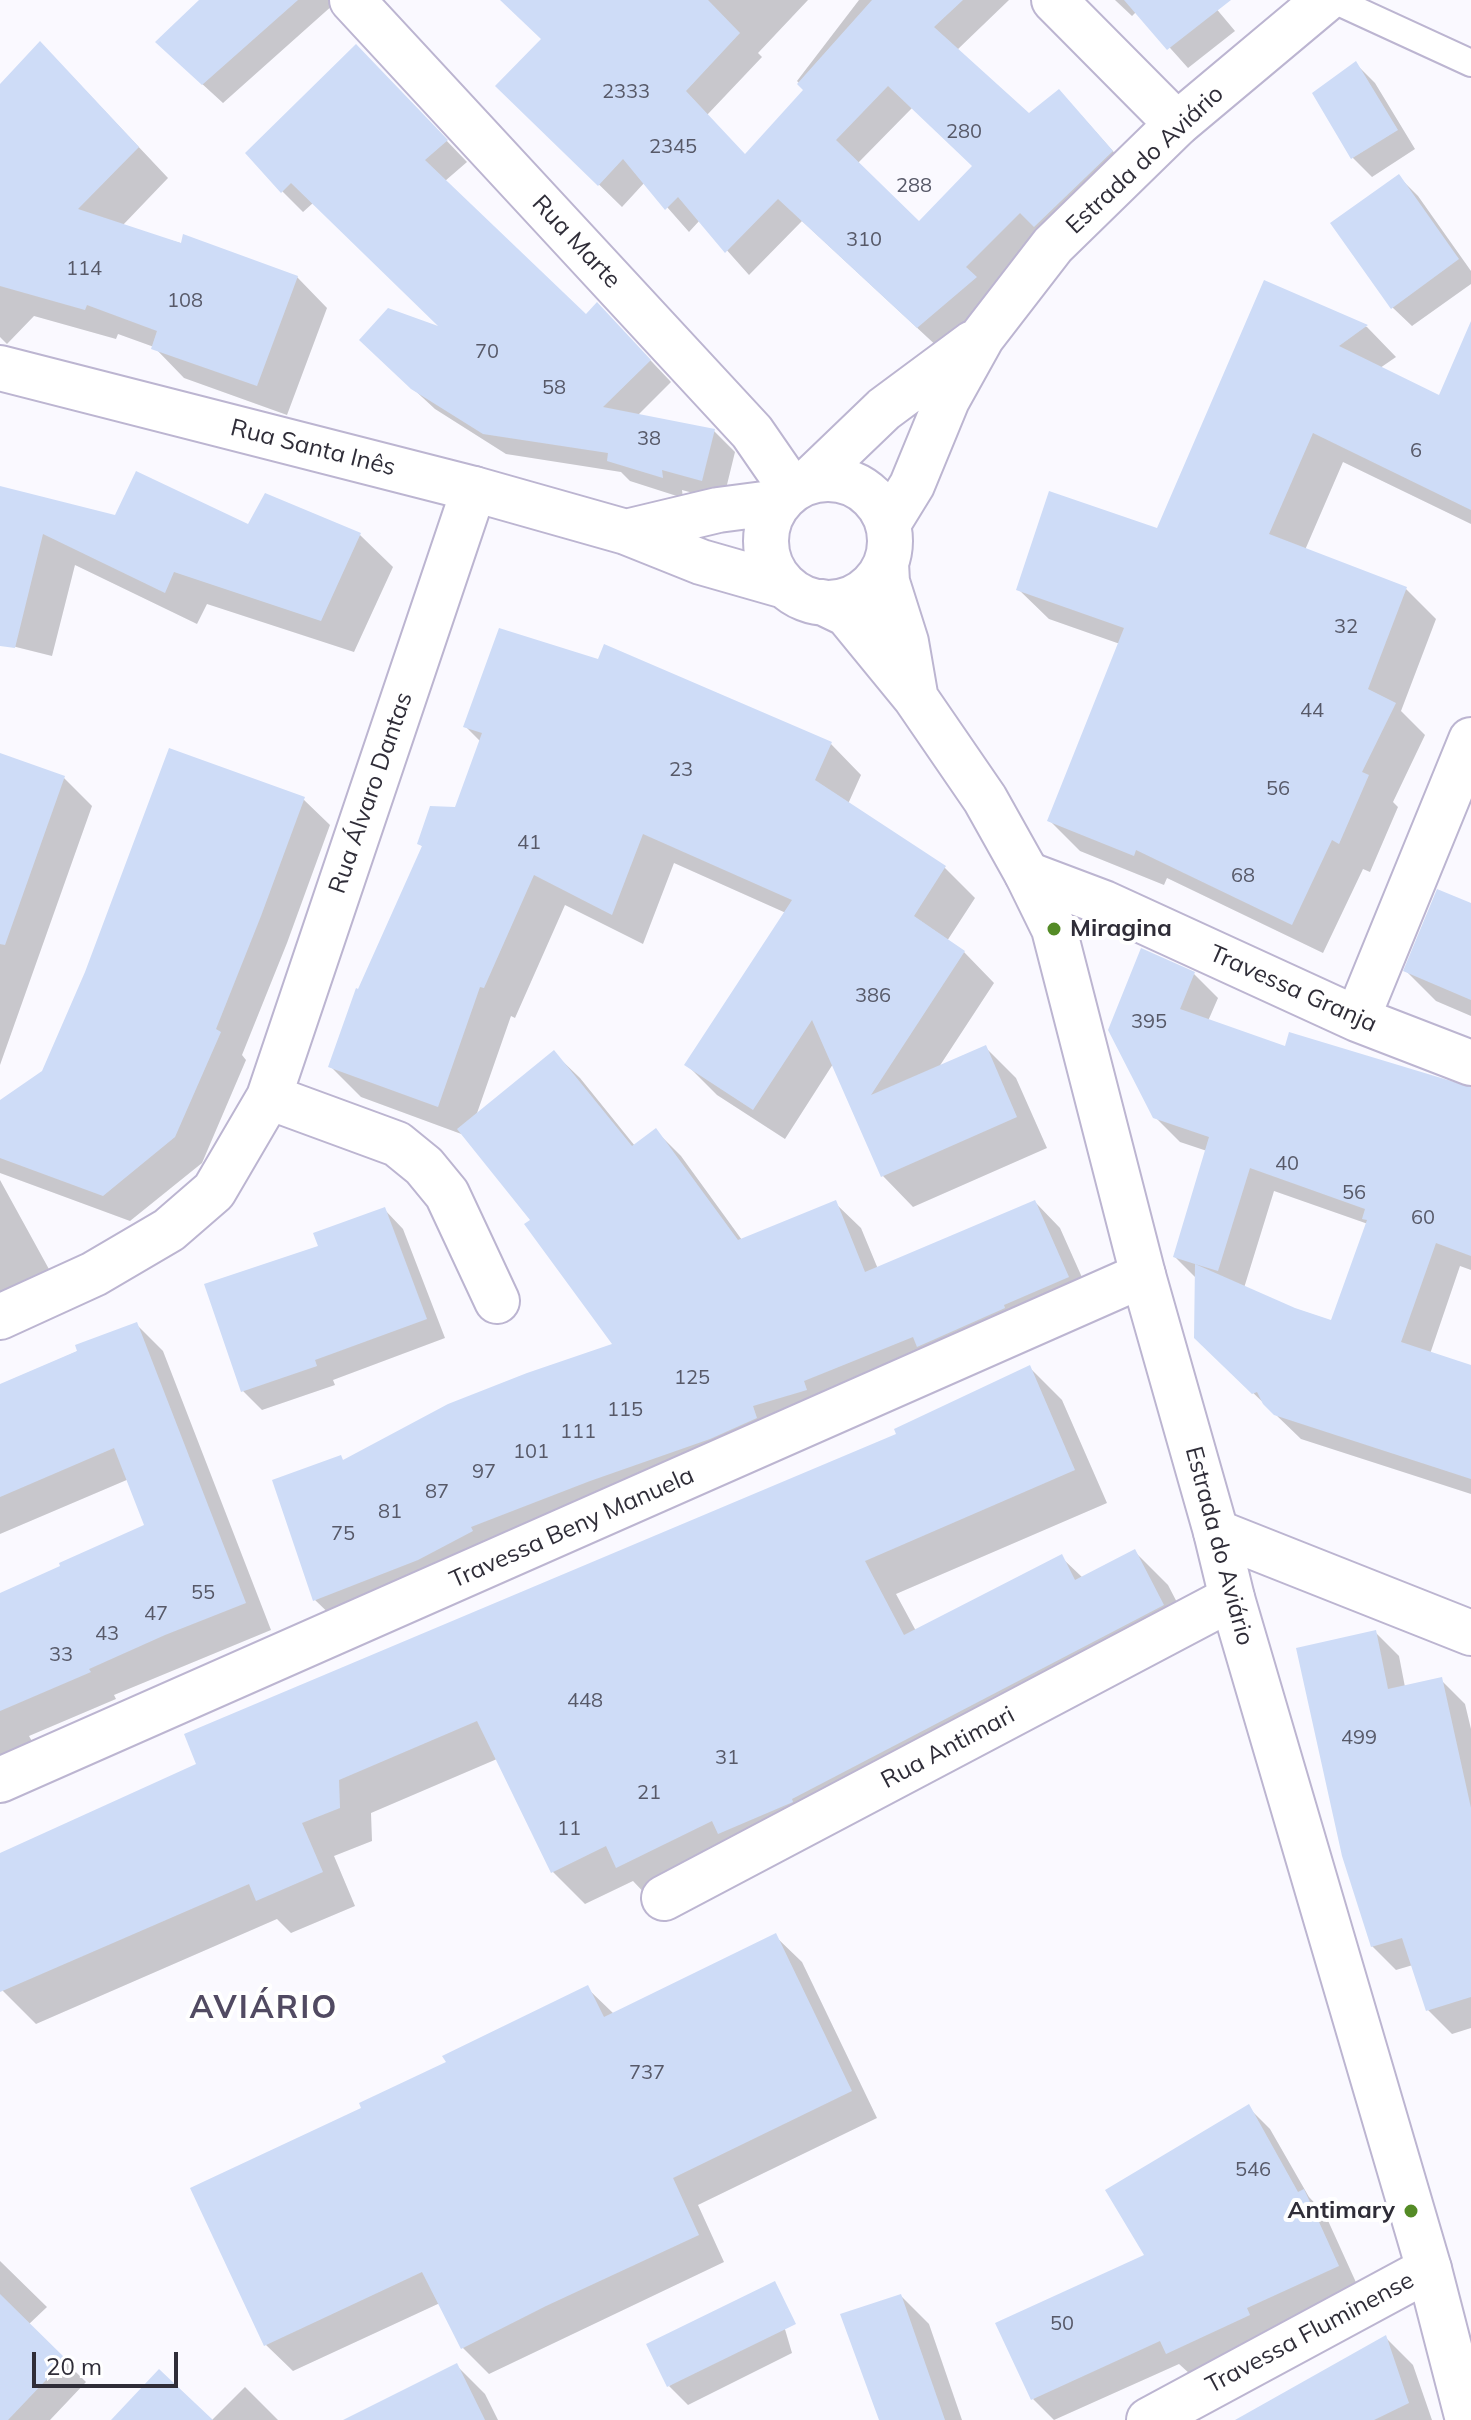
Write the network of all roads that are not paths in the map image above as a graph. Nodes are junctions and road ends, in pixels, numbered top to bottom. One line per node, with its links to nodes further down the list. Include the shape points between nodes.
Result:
1 (352, 0): 10 (street, Rua Marte, via 752,432)
2 (1054, 0): 6 (street)
3 (1325, 0): 6 (street, Estrada do Aviário)
4 (1334, 0): 5 (lane)
5 (1471, 63)
6 (1177, 124): 7 (street, Estrada do Aviário, via 1053,245)
7 (982, 337): 10 (street, Estrada do Aviário, via 884,409); 12 (street, Estrada do Aviário, via 947,400)
8 (0, 368): 9 (street, Rua Santa Inês)
9 (474, 489): 11 (street, Rua Santa Inês); 19 (street, Rua Álvaro Dantas)
10 (794, 491): 11 (street, Rua Santa Inês); 12 (street, via 829,479 848,482 879,507); 13 (street, via 771,515 766,549 772,569)
11 (626, 532): 13 (street, Rua Santa Inês)
12 (887, 544): 13 (street, via 877,579 862,593 843,601); 14 (street, Estrada do Aviário, via 887,582 906,642)
13 (804, 594): 14 (street, Estrada do Aviário, via 847,614)
14 (915, 697): 16 (street, Estrada do Aviário, via 985,799)
15 (1471, 740): 17 (street)
16 (1027, 874): 17 (street, Travessa Granja, via 1104,903); 20 (street, Estrada do Aviário, via 1054,929)
17 (1357, 1019): 18 (street, Travessa Granja)
18 (1471, 1063)
19 (269, 1097): 21 (street, via 397,1144 424,1166 447,1194); 22 (street, Rua Álvaro Dantas, via 214,1191 169,1230 94,1274)
20 (1143, 1275): 23 (street, Estrada do Aviário); 26 (street, Travessa Beny Manuela)
21 (497, 1301)
22 (0, 1317)
23 (1216, 1532): 24 (street, Estrada do Aviário); 25 (street)
24 (1232, 1598): 27 (street, Rua Antimari); 28 (street, Estrada do Aviário)
25 (1471, 1633)
26 (0, 1780)
27 (664, 1898)
28 (1429, 2269): 29 (street, Travessa Fluminense); 30 (street, Estrada do Aviário)
29 (1149, 2420)
30 (1468, 2420)

